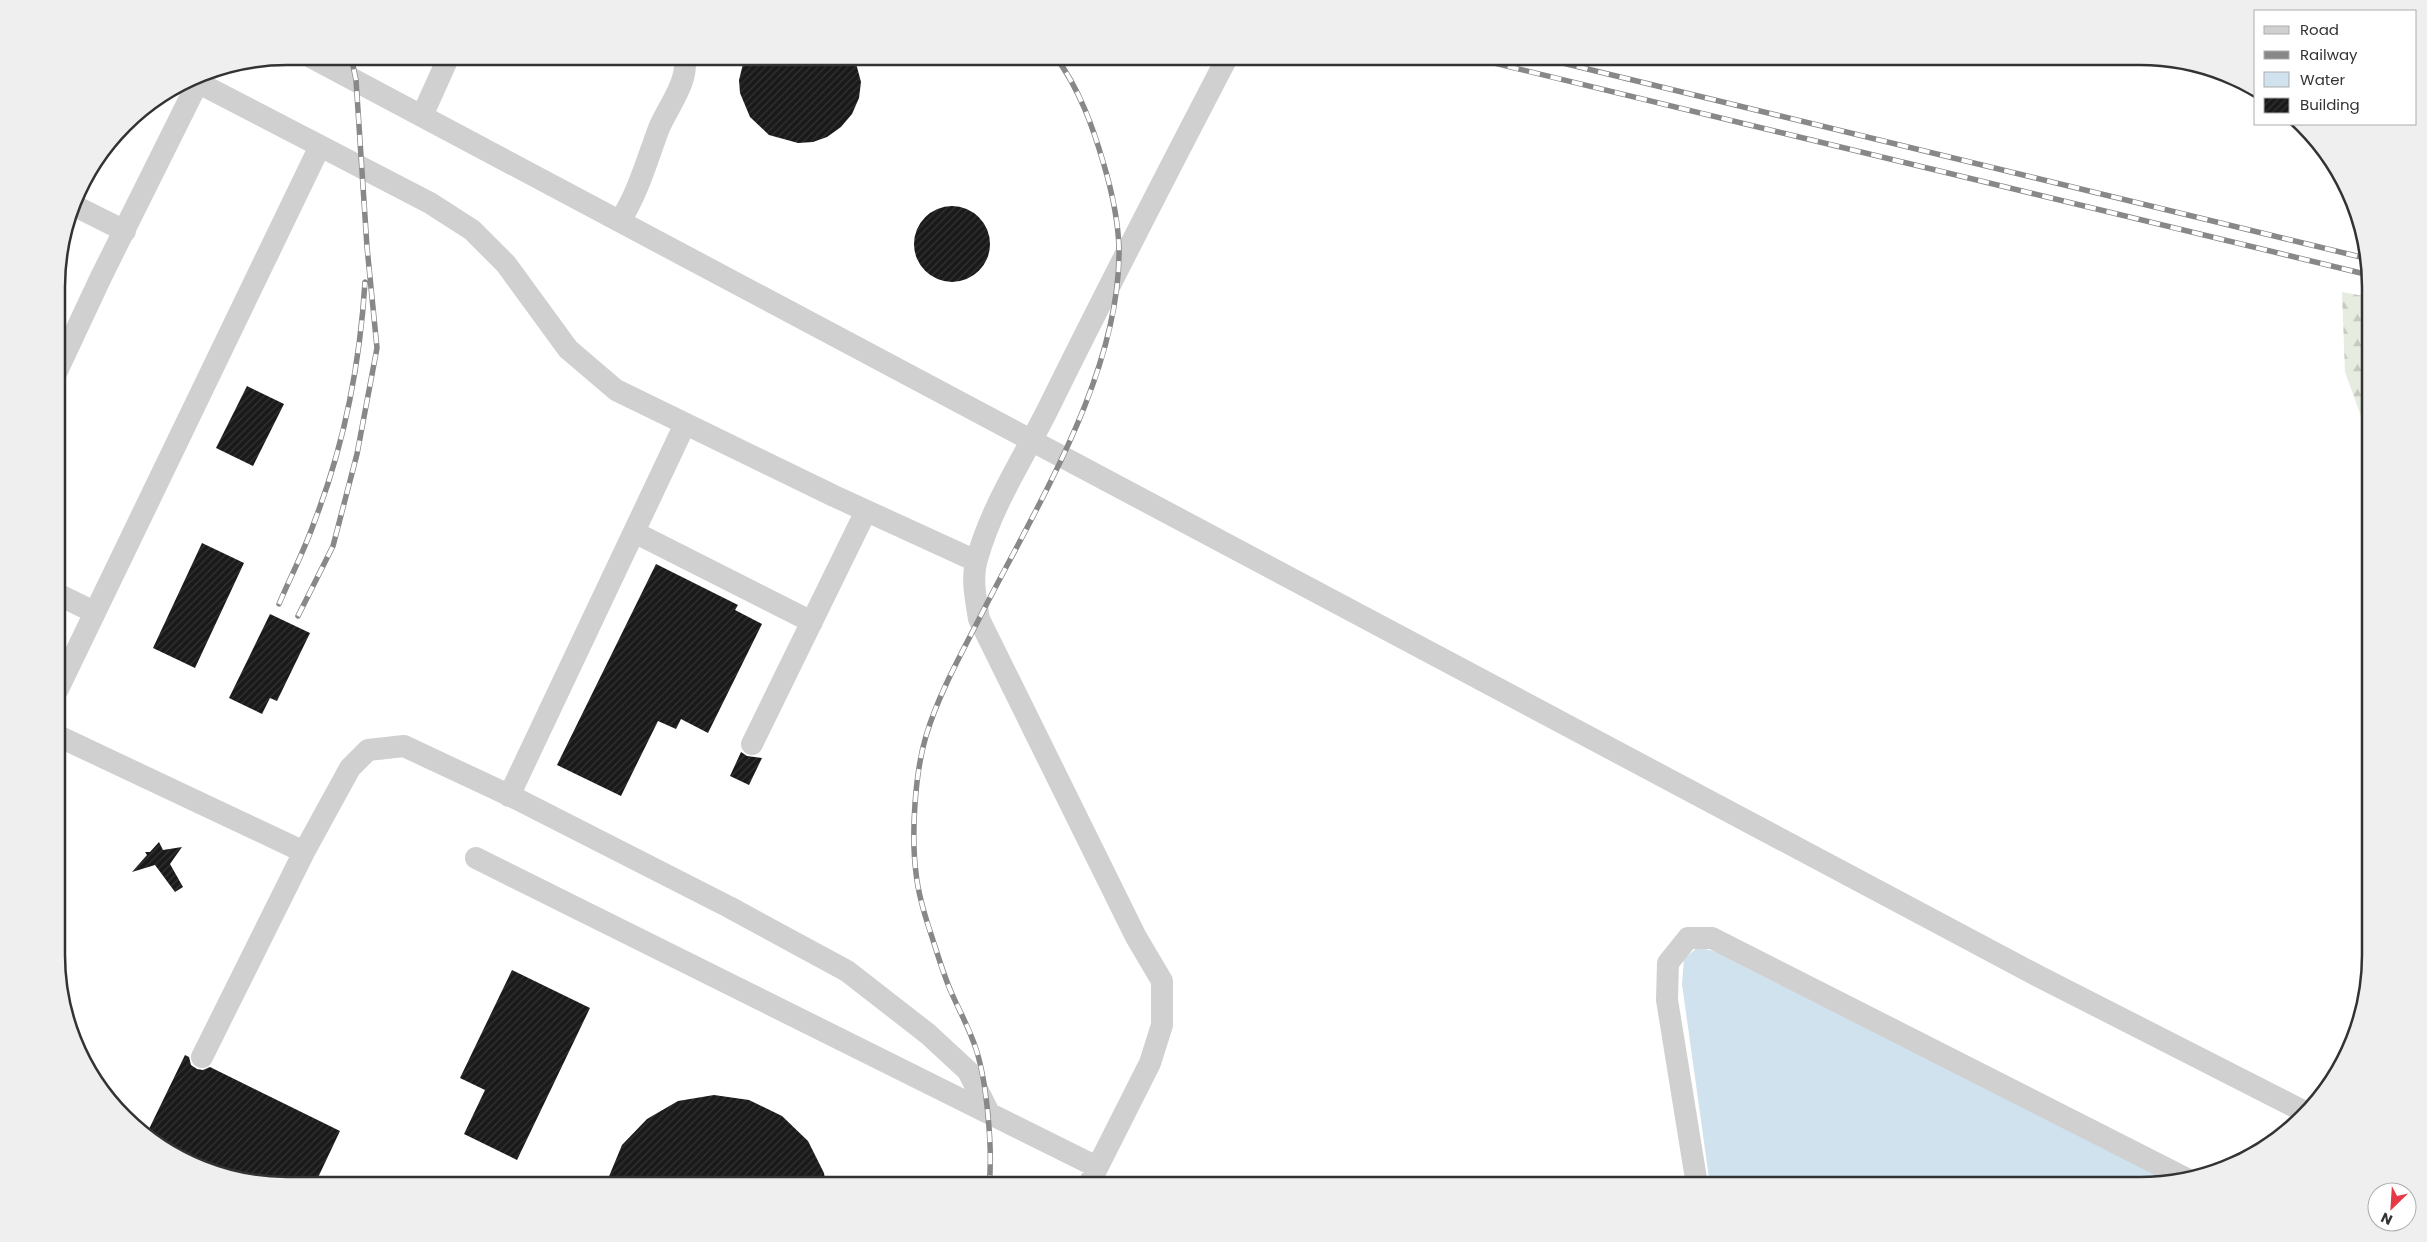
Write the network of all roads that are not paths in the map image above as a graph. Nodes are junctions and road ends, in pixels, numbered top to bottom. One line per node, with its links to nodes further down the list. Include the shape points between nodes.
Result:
1 (326, 65): 7 (lane)
2 (445, 65): 7 (lane)
3 (686, 65): 10 (lane, via 679,89)
4 (1223, 65): 14 (lane)
5 (200, 83): 8 (lane)
6 (192, 87): 11 (lane)
7 (422, 116): 10 (lane)
8 (320, 146): 13 (lane, via 430,203 472,230 506,264 568,349 616,390); 19 (lane)
9 (80, 208): 11 (lane)
10 (620, 222): 14 (lane)
11 (125, 231): 12 (lane)
12 (65, 354)
13 (685, 424): 15 (lane); 16 (lane)
14 (1032, 440): 17 (lane, via 992,513); 28 (lane, via 2030,972)
15 (866, 511): 17 (lane); 20 (lane)
16 (634, 532): 20 (lane); 24 (lane)
17 (976, 561): 31 (lane, via 974,592 979,619 1136,937 1162,981 1162,1025 1150,1063)
18 (65, 598): 19 (lane)
19 (94, 612): 21 (lane)
20 (812, 622): 23 (lane)
21 (65, 675)
22 (65, 739): 25 (lane)
23 (752, 744)
24 (509, 796): 25 (lane, via 404,746 368,750 350,768); 29 (lane, via 848,971 928,1034 968,1071)
25 (304, 852): 27 (lane)
26 (476, 858): 29 (lane)
27 (202, 1057)
28 (2300, 1109)
29 (988, 1111): 31 (lane)
30 (2177, 1174): 32 (lane, via 1712,938 1688,938 1668,963 1668,1000)
31 (1092, 1176)
32 (1695, 1177)

